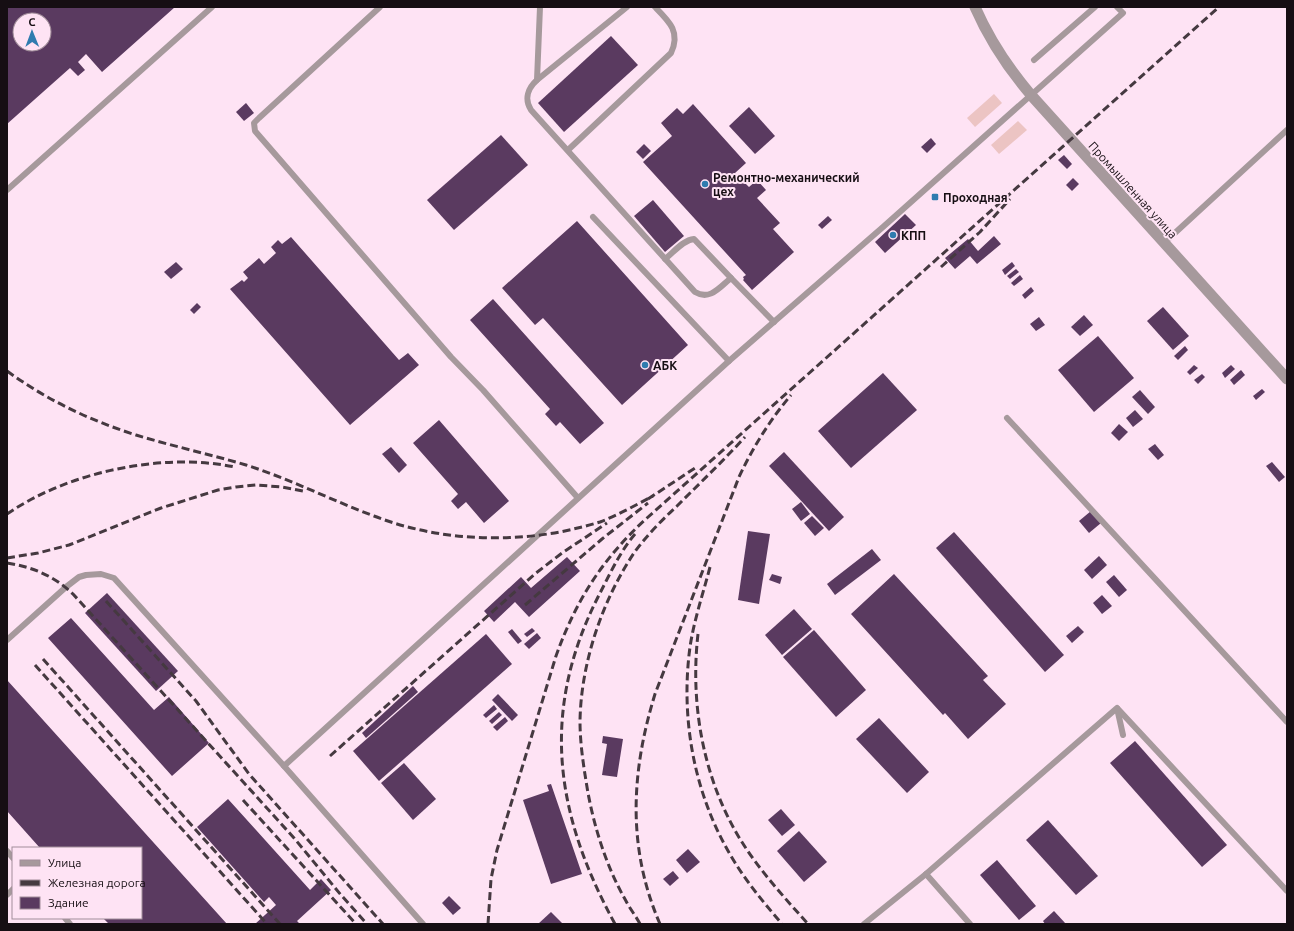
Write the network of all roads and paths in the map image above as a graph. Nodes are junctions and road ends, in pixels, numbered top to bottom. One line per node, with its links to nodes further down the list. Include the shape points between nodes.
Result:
1 (212, 7): 14 (lane)
2 (380, 7): 23 (lane, via 259,118 253,127 440,345)
3 (540, 7): 10 (lane)
4 (627, 7): 10 (lane)
5 (655, 7): 13 (lane, via 673,28 675,41 671,53)
6 (975, 7): 11 (street, Промышленная улица, via 996,48)
7 (1095, 7): 9 (lane)
8 (1117, 7): 11 (lane, via 1123,13)
9 (1034, 60)
10 (537, 80): 13 (lane, via 528,91 529,106)
11 (1031, 95): 16 (street, Промышленная улица); 19 (lane)
12 (1287, 130): 16 (lane)
13 (568, 150): 17 (lane)
14 (7, 190)
15 (593, 217): 20 (lane)
16 (1164, 243): 21 (street, Промышленная улица)
17 (665, 259): 18 (lane, via 695,292 702,295 713,293); 18 (lane, via 684,243 694,239)
18 (731, 278): 19 (lane)
19 (774, 322): 20 (lane)
20 (729, 361): 23 (lane)
21 (1287, 379)
22 (1007, 418): 26 (lane)
23 (578, 498): 28 (lane)
24 (7, 640): 28 (lane, via 73,581 86,575 108,575 118,581)
25 (1117, 708): 27 (lane); 29 (lane); 30 (lane)
26 (1287, 722)
27 (1123, 735)
28 (284, 766): 31 (lane)
29 (926, 874): 32 (lane); 33 (lane)
30 (1287, 891)
31 (423, 924)
32 (864, 924)
33 (970, 924)

